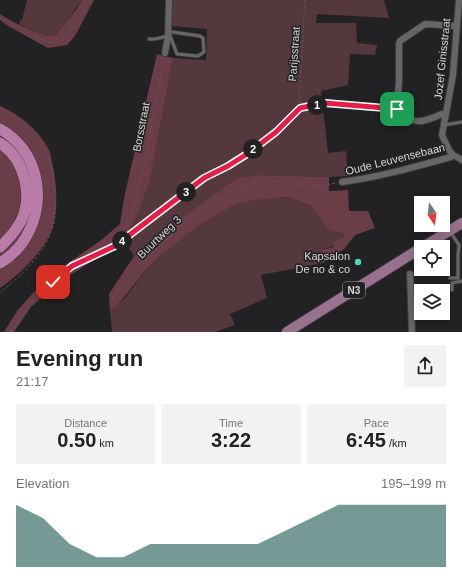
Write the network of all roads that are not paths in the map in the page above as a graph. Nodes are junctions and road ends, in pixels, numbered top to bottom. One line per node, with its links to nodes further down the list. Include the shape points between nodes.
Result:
1 (169, 0): 4 (street)
2 (459, 0): 3 (street, Jozef Ginisstraat)
3 (456, 26): 8 (street, via 425,24 400,41); 9 (street, Jozef Ginisstraat, via 453,75)
4 (168, 33): 4 (lane, via 177,54 198,56 204,52 203,38 200,36); 5 (lane, via 155,40); 6 (street)
5 (149, 39)
6 (165, 53)
7 (325, 103): 8 (street)
8 (397, 109): 9 (street, via 414,122)
9 (445, 115): 11 (street, Jozef Ginisstraat)
10 (462, 122): 11 (lane)
11 (443, 125): 14 (street, Jozef Ginisstraat, via 443,140)
12 (0, 129): 23 (highway, via 19,144 29,158 35,172 37,209 31,228 20,247)
13 (0, 143): 21 (highway, via 19,164 26,185 24,211 20,223 11,237)
14 (453, 155): 15 (street, Jozef Ginisstraat); 16 (street, Oude Leuvensebaan, via 361,180)
15 (462, 160)
16 (342, 182)
17 (462, 223): 18 (main road, N3)
18 (450, 231): 25 (lane, via 459,245 458,278)
19 (448, 232): 20 (main road, N3)
20 (435, 240)
21 (0, 247)
22 (414, 253): 28 (main road, N3)
23 (0, 263)
24 (410, 274): 29 (street)
25 (450, 278)
26 (462, 282): 27 (lane, via 453,282)
27 (452, 290)
28 (287, 332)
29 (412, 332)

